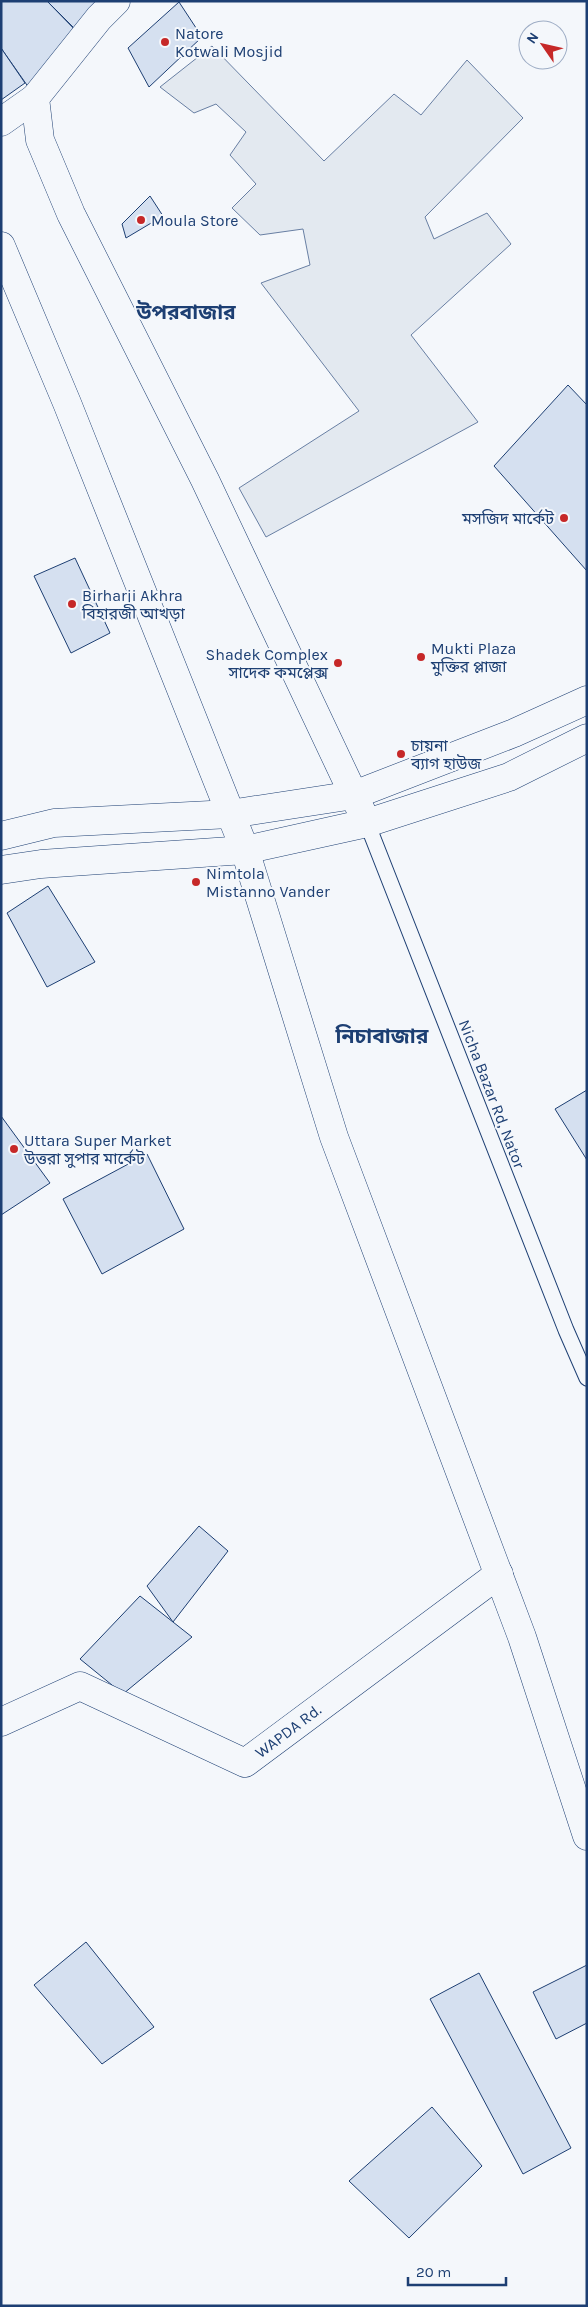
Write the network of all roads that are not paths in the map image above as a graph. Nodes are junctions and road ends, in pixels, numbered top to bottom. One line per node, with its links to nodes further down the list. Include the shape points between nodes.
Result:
1 (116, 1): 2 (main road)
2 (35, 98): 3 (main road); 7 (main road, via 40,140 71,214 204,480)
3 (1, 122)
4 (1, 246): 8 (main road)
5 (587, 700): 7 (main road, via 514,733)
6 (587, 738): 9 (main road, via 509,777)
7 (354, 795): 8 (main road); 9 (main road)
8 (230, 814): 10 (main road, via 54,823); 11 (main road)
9 (367, 823): 11 (main road); 13 (lane, Nicha Bazar Rd, Nator)
10 (1, 836)
11 (244, 850): 12 (main road, via 41,864); 14 (main road, via 334,1137)
12 (1, 870)
13 (587, 1378)
14 (499, 1574): 15 (main road, WAPDA Rd., via 245,1763 80,1686); 16 (main road)
15 (1, 1722)
16 (587, 1836)

